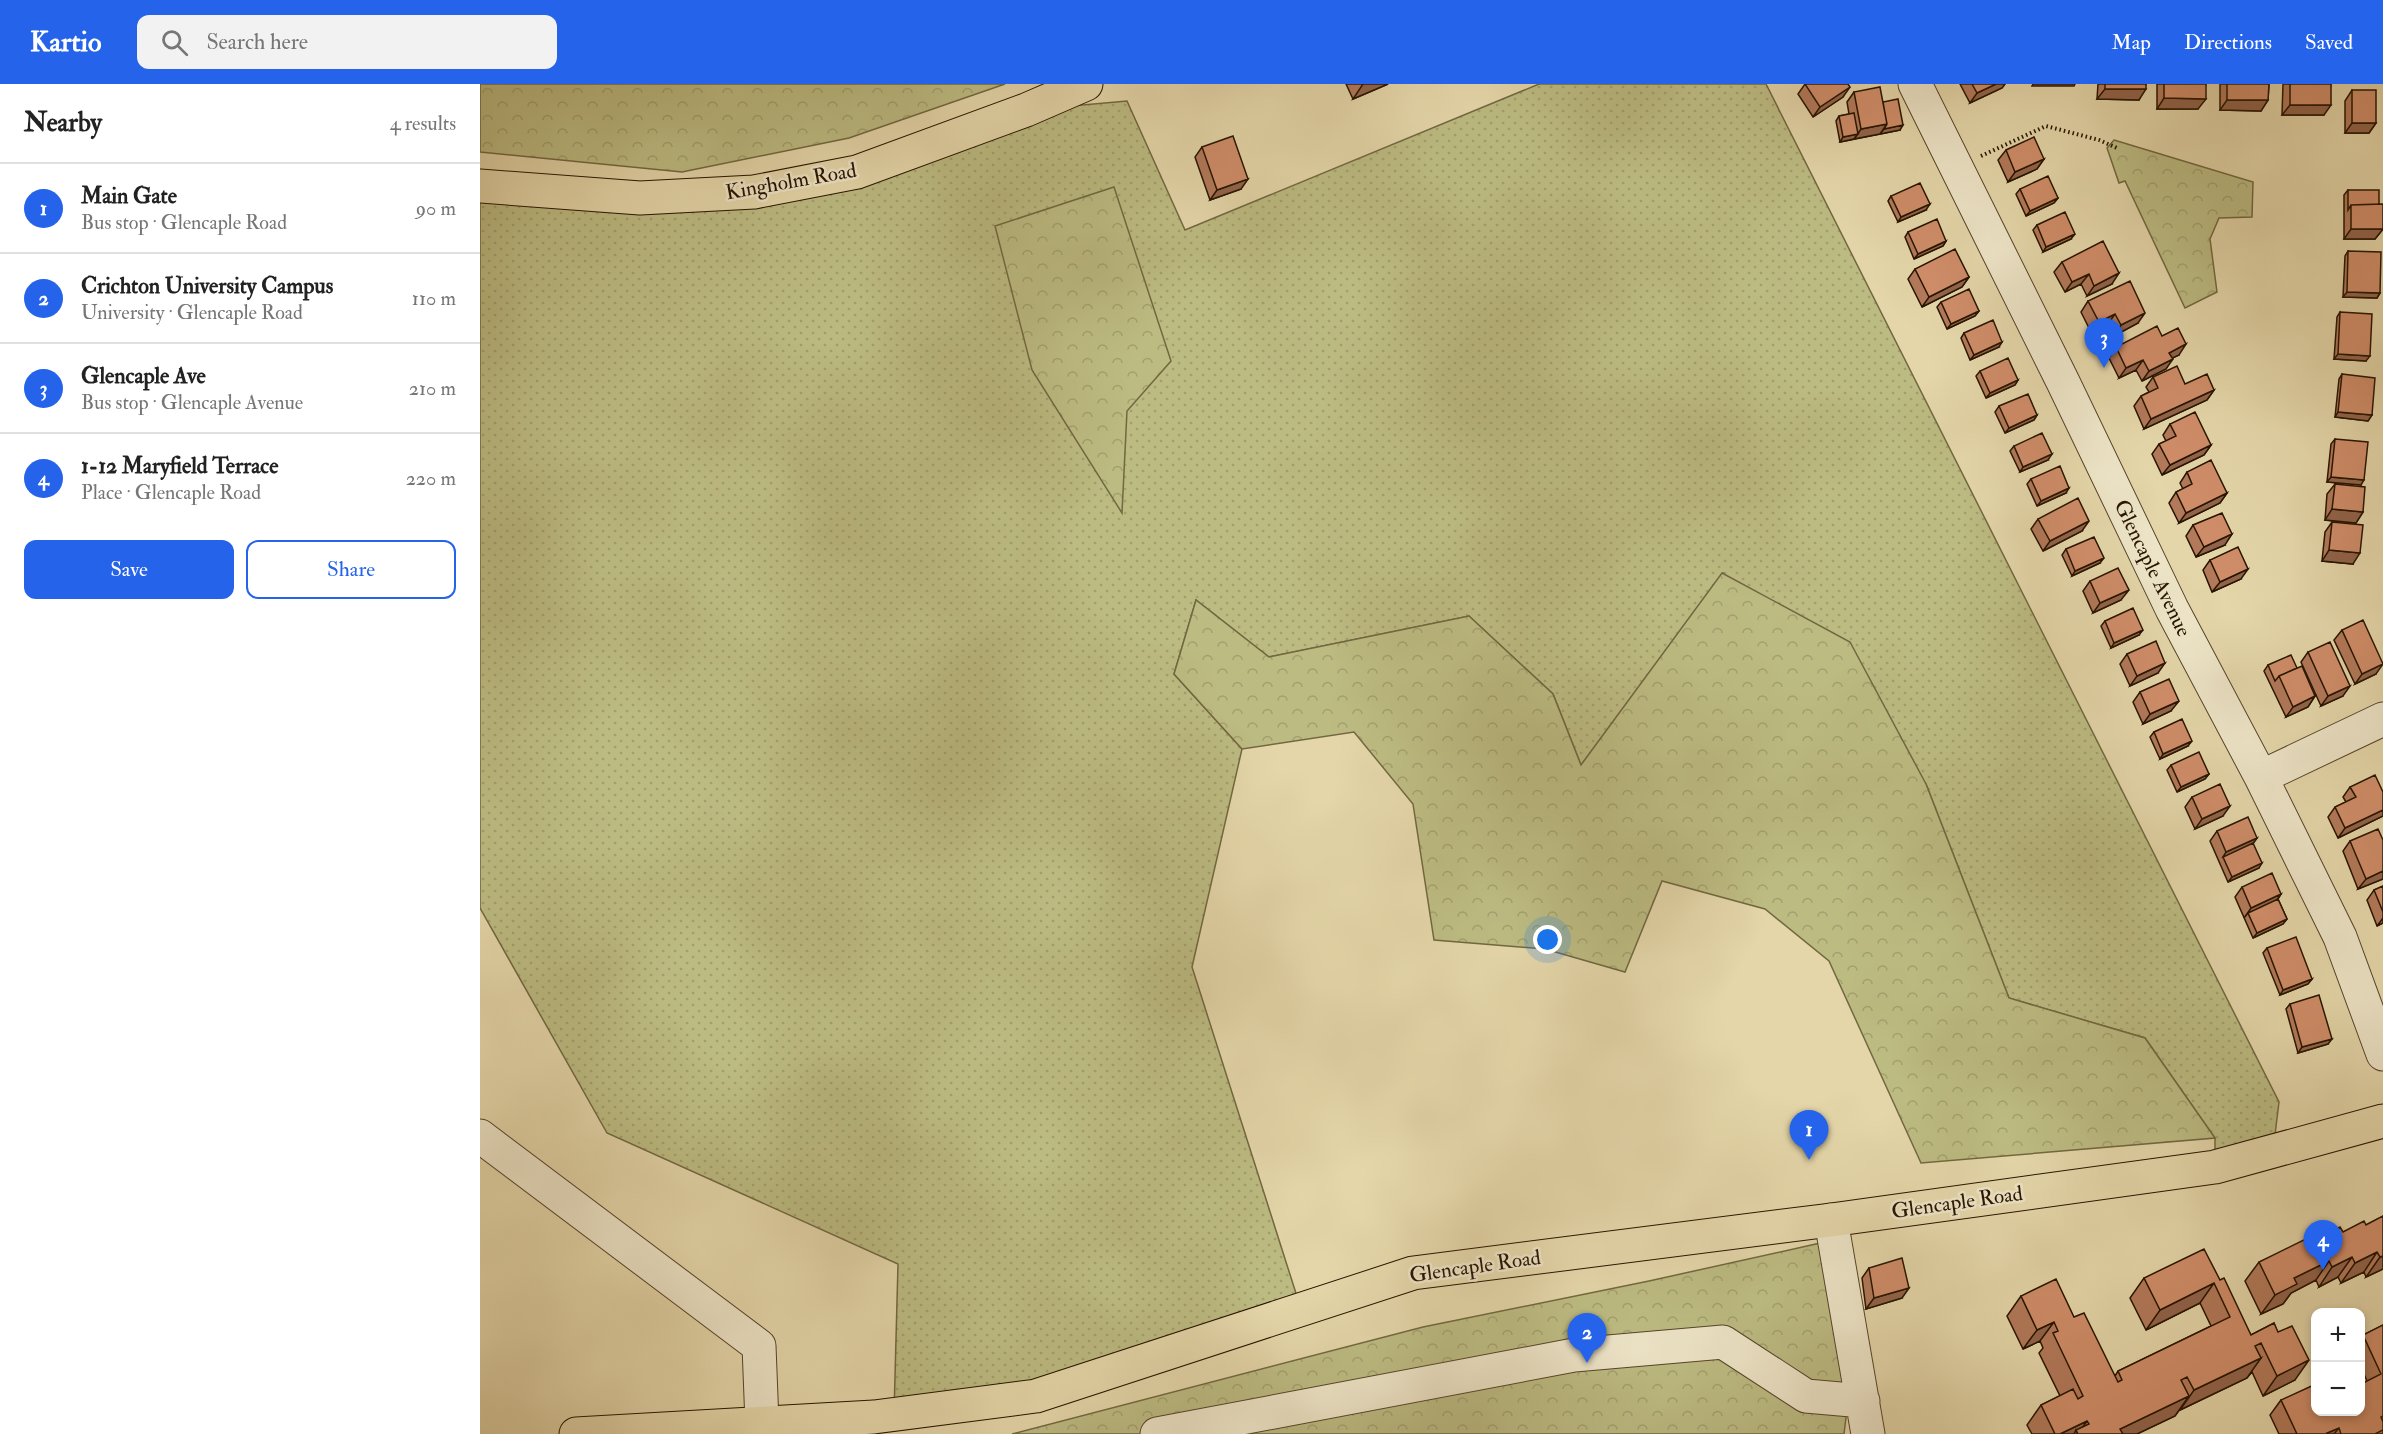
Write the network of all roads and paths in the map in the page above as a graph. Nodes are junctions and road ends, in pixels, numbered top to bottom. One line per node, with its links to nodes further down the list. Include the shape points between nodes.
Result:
1 (1086, 84): 5 (main road, Kingholm Road, via 857,172 754,192 640,198)
2 (1915, 84): 4 (street, Glencaple Avenue)
3 (2117, 148): 4 (path, via 2046,126)
4 (1957, 170): 7 (street, Glencaple Avenue, via 2172,609)
5 (480, 186)
6 (2383, 719): 7 (street)
7 (2261, 777): 8 (street, Glencaple Avenue, via 2340,937)
8 (2383, 1054)
9 (2383, 1121): 11 (main road, Glencaple Road, via 2215,1167)
10 (480, 1136): 13 (street, via 759,1346)
11 (1831, 1220): 12 (street); 13 (main road, Glencaple Road, via 1413,1273 1036,1396 874,1417)
12 (1863, 1401): 15 (street, via 1806,1396 1723,1342 1575,1355); 16 (street)
13 (762, 1423): 14 (main road, Glencaple Road)
14 (576, 1434)
15 (1157, 1434)
16 (1868, 1434)

